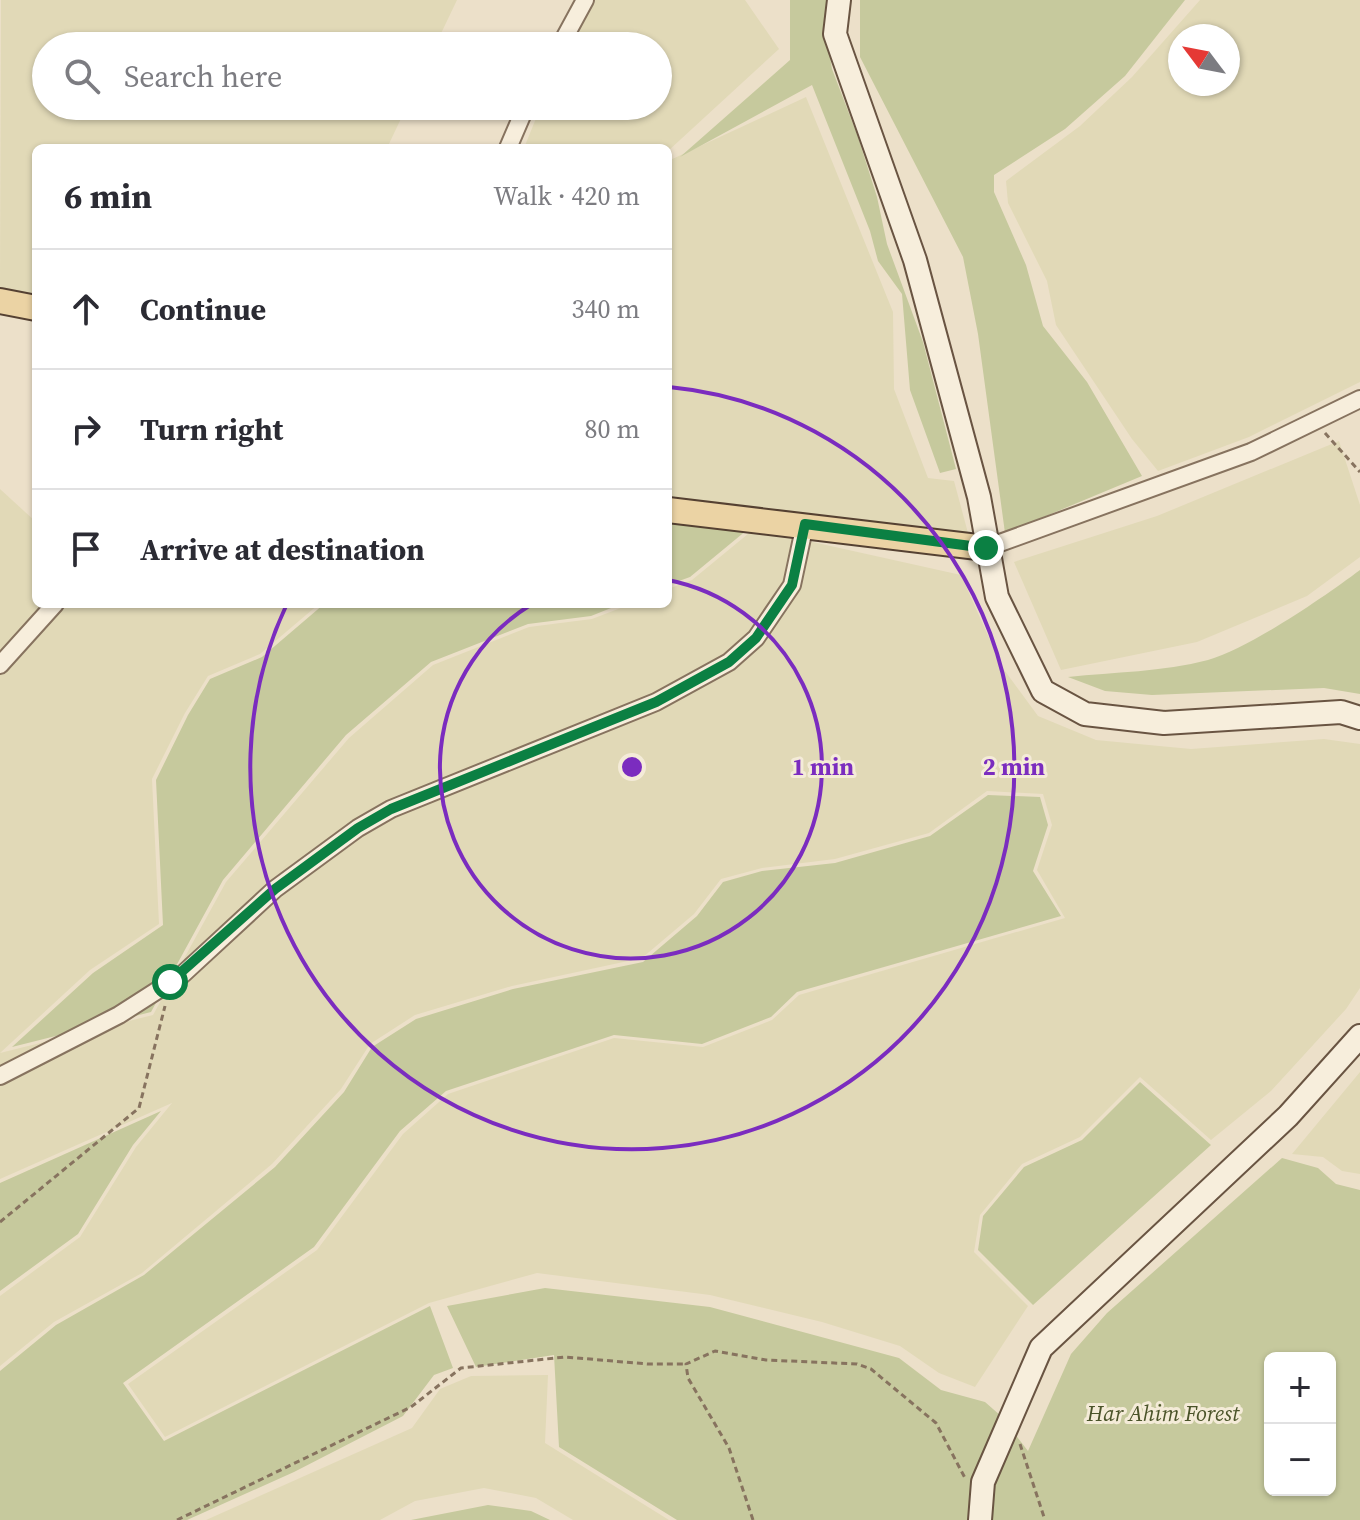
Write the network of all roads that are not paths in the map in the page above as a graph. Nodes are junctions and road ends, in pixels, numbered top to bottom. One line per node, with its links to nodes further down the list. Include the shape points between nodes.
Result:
1 (585, 0): 3 (street)
2 (839, 0): 11 (main road, via 835,34 915,260 979,497)
3 (568, 32)
4 (520, 120): 5 (street)
5 (510, 144)
6 (0, 301): 7 (main road)
7 (32, 307)
8 (1360, 399): 11 (street, via 1251,452)
9 (672, 510): 10 (main road)
10 (805, 524): 11 (main road); 16 (street, via 792,585 756,638 729,662 656,702 369,821 275,889 170,982 119,1015)
11 (986, 548): 14 (main road, via 997,597 1043,691 1085,714 1164,723 1341,712)
12 (51, 608): 13 (street)
13 (0, 665)
14 (1360, 718)
15 (1360, 1036): 17 (main road, via 1288,1116 1041,1348 983,1482)
16 (0, 1076)
17 (980, 1520)

